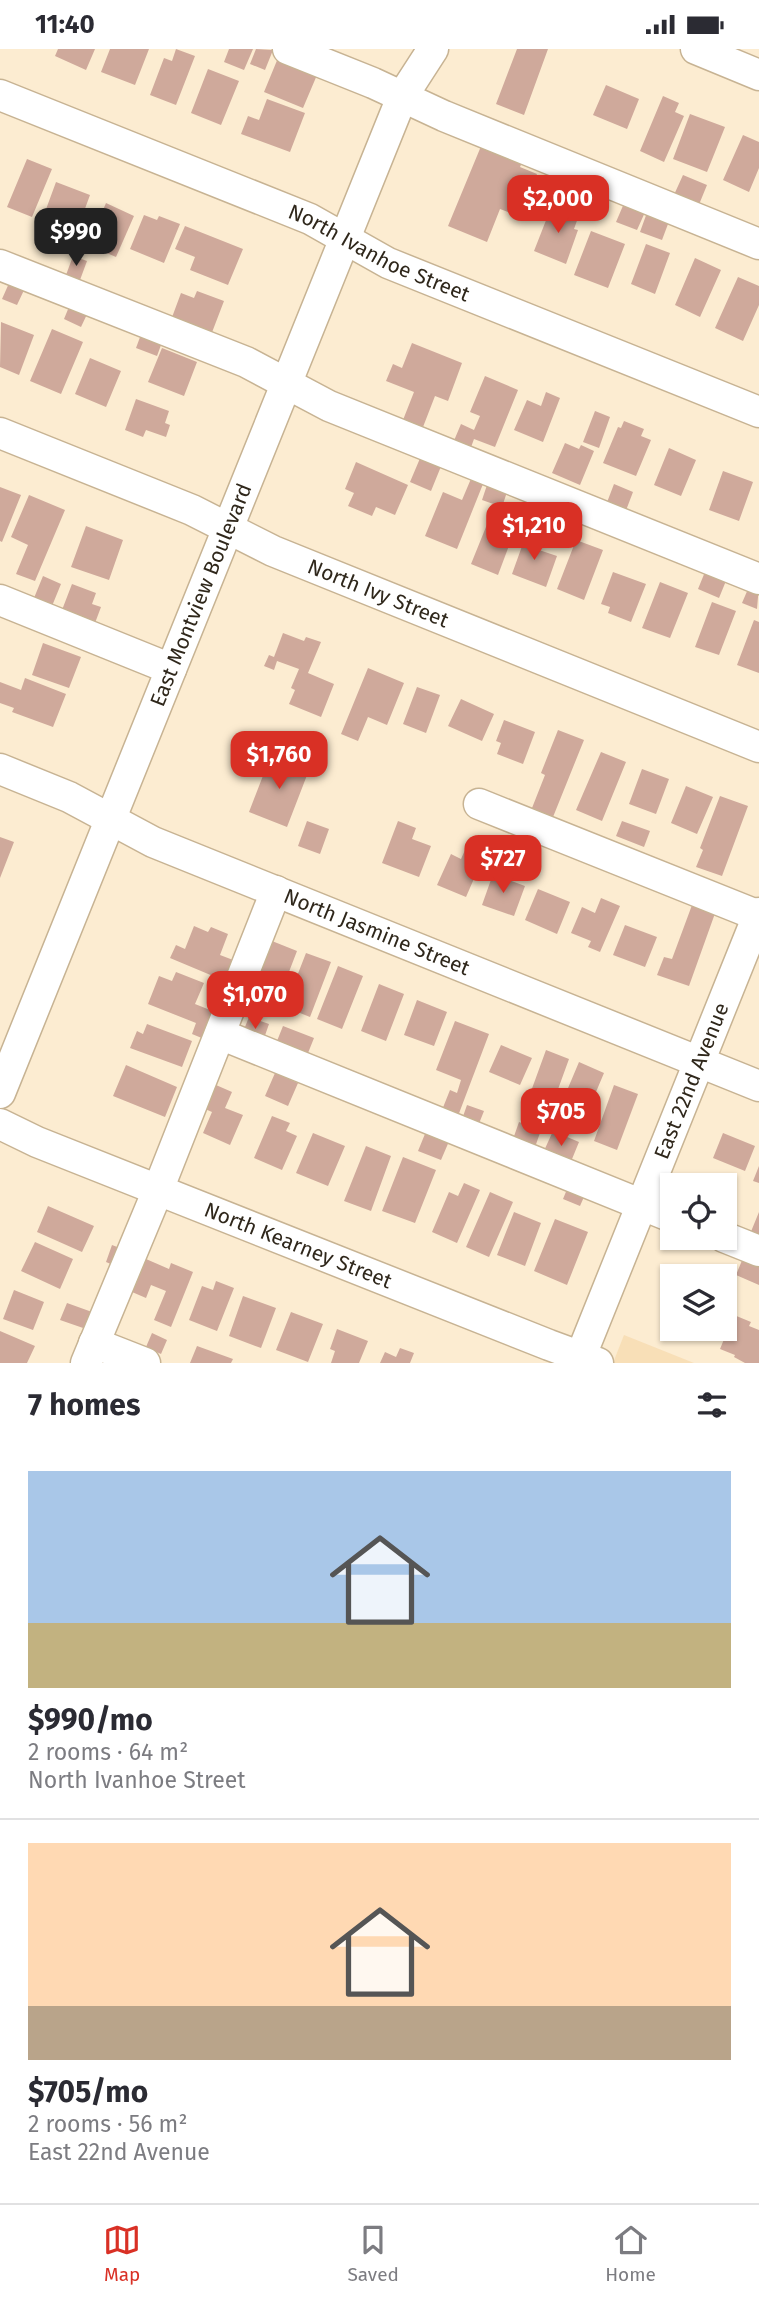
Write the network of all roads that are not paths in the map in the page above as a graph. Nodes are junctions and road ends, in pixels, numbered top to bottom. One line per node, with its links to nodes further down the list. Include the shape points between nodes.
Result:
1 (288, 49): 7 (street)
2 (411, 49): 7 (street, East Montview Boulevard)
3 (433, 49): 7 (street, East Montview Boulevard)
4 (695, 49): 5 (street)
5 (759, 75)
6 (0, 95): 8 (street, North Ivanhoe Street, via 296,213)
7 (402, 97): 8 (street, East Montview Boulevard); 9 (street)
8 (345, 239): 11 (street, East Montview Boulevard); 12 (street, North Ivanhoe Street, via 388,263)
9 (759, 244)
10 (0, 265): 11 (street, via 246,362)
11 (287, 383): 14 (street, East Montview Boulevard); 15 (street, via 329,406)
12 (759, 412)
13 (0, 433): 14 (street, North Ivy Street, via 192,510)
14 (228, 529): 17 (street, East Montview Boulevard); 18 (street, North Ivy Street)
15 (759, 579)
16 (0, 600): 17 (street)
17 (172, 669): 21 (street, East Montview Boulevard)
18 (759, 747)
19 (0, 769): 21 (street, North Jasmine Street, via 69,797)
20 (478, 804): 23 (street)
21 (110, 821): 22 (street, North Jasmine Street); 27 (street, East Montview Boulevard)
22 (276, 891): 24 (street); 25 (street, North Jasmine Street)
23 (759, 915): 25 (street, East 22nd Avenue)
24 (220, 1034): 29 (street); 30 (street)
25 (699, 1062): 26 (street, North Jasmine Street); 30 (street, East 22nd Avenue)
26 (759, 1086)
27 (0, 1093)
28 (0, 1124): 29 (street, North Kearney Street)
29 (158, 1190): 34 (street); 35 (street, North Kearney Street)
30 (642, 1205): 31 (street); 35 (street, East 22nd Avenue)
31 (660, 1212)
32 (737, 1242): 33 (street)
33 (759, 1251)
34 (90, 1353): 36 (street)
35 (586, 1361)
36 (145, 1363)

